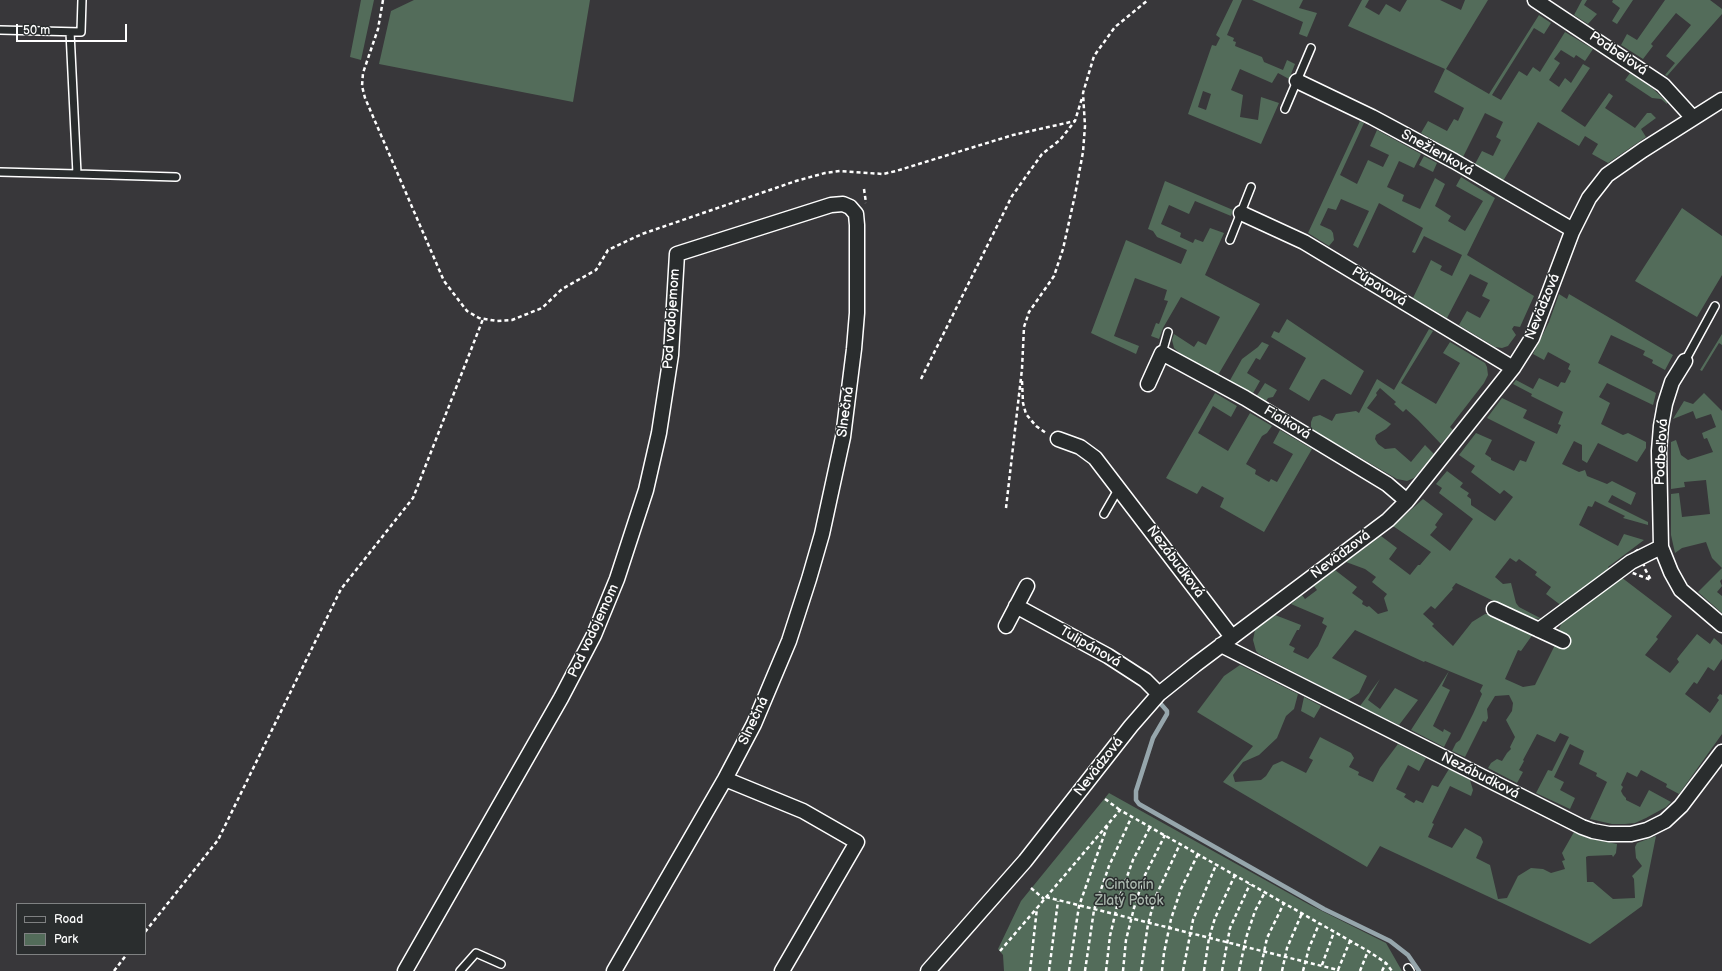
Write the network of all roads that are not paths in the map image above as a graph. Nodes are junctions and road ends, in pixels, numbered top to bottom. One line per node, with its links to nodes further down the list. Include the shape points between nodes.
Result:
1 (82, 0): 4 (lane, via 81,32)
2 (1535, 0): 9 (street, Podbeľová, via 1664,85)
3 (0, 30): 4 (lane)
4 (70, 32): 11 (lane)
5 (1311, 48): 6 (lane)
6 (1298, 81): 8 (lane); 15 (street, Snežienková, via 1420,143)
7 (1722, 100): 9 (street, Nevädzová)
8 (1285, 109)
9 (1693, 118): 15 (street, Nevädzová, via 1608,175 1589,198)
10 (0, 172): 11 (lane)
11 (77, 174): 12 (lane)
12 (176, 177)
13 (1251, 187): 14 (lane)
14 (1242, 213): 16 (lane); 22 (street, Púpavová, via 1304,242)
15 (1573, 230): 22 (street, Nevädzová, via 1532,338)
16 (1230, 240)
17 (677, 254): 40 (street, Slnečná, via 831,205 843,204 856,214 858,254 854,349 843,437 822,534 789,641 754,724); 42 (street, Pod vodojemom, via 670,355 659,433 644,498 617,579 594,635 561,698)
18 (1715, 306): 21 (lane)
19 (1168, 332): 20 (lane)
20 (1162, 353): 23 (street); 26 (street, Fialková, via 1245,398 1387,484)
21 (1685, 361): 28 (street, Podbeľová, via 1672,382 1661,426)
22 (1513, 368): 26 (street, Nevädzová)
23 (1148, 384)
24 (1058, 439): 25 (street, Nezábudková, via 1080,447 1095,458)
25 (1119, 488): 27 (lane); 35 (street, Nezábudková)
26 (1407, 501): 35 (street, Nevädzová, via 1388,520)
27 (1104, 514)
28 (1661, 547): 32 (street, Podbeľová, via 1670,572 1681,590); 34 (street, via 1631,562)
29 (1027, 586): 30 (street)
30 (1016, 606): 33 (street); 38 (street, Tulipánová, via 1108,656 1145,680)
31 (1494, 609): 34 (street)
32 (1722, 625)
33 (1006, 626)
34 (1539, 630): 36 (street)
35 (1232, 637): 37 (street, Nevädzová)
36 (1563, 641)
37 (1221, 645): 38 (street, Nevädzová); 39 (street, Nezábudková, via 1593,831 1631,834 1665,821 1681,806)
38 (1159, 694): 46 (street, Nevädzová, via 1025,861)
39 (1722, 752)
40 (725, 779): 44 (street, Slnečná); 45 (street, via 803,811 857,842)
41 (501, 964): 43 (lane, via 476,953)
42 (405, 971)
43 (460, 971)
44 (614, 971)
45 (782, 971)
46 (928, 971)

